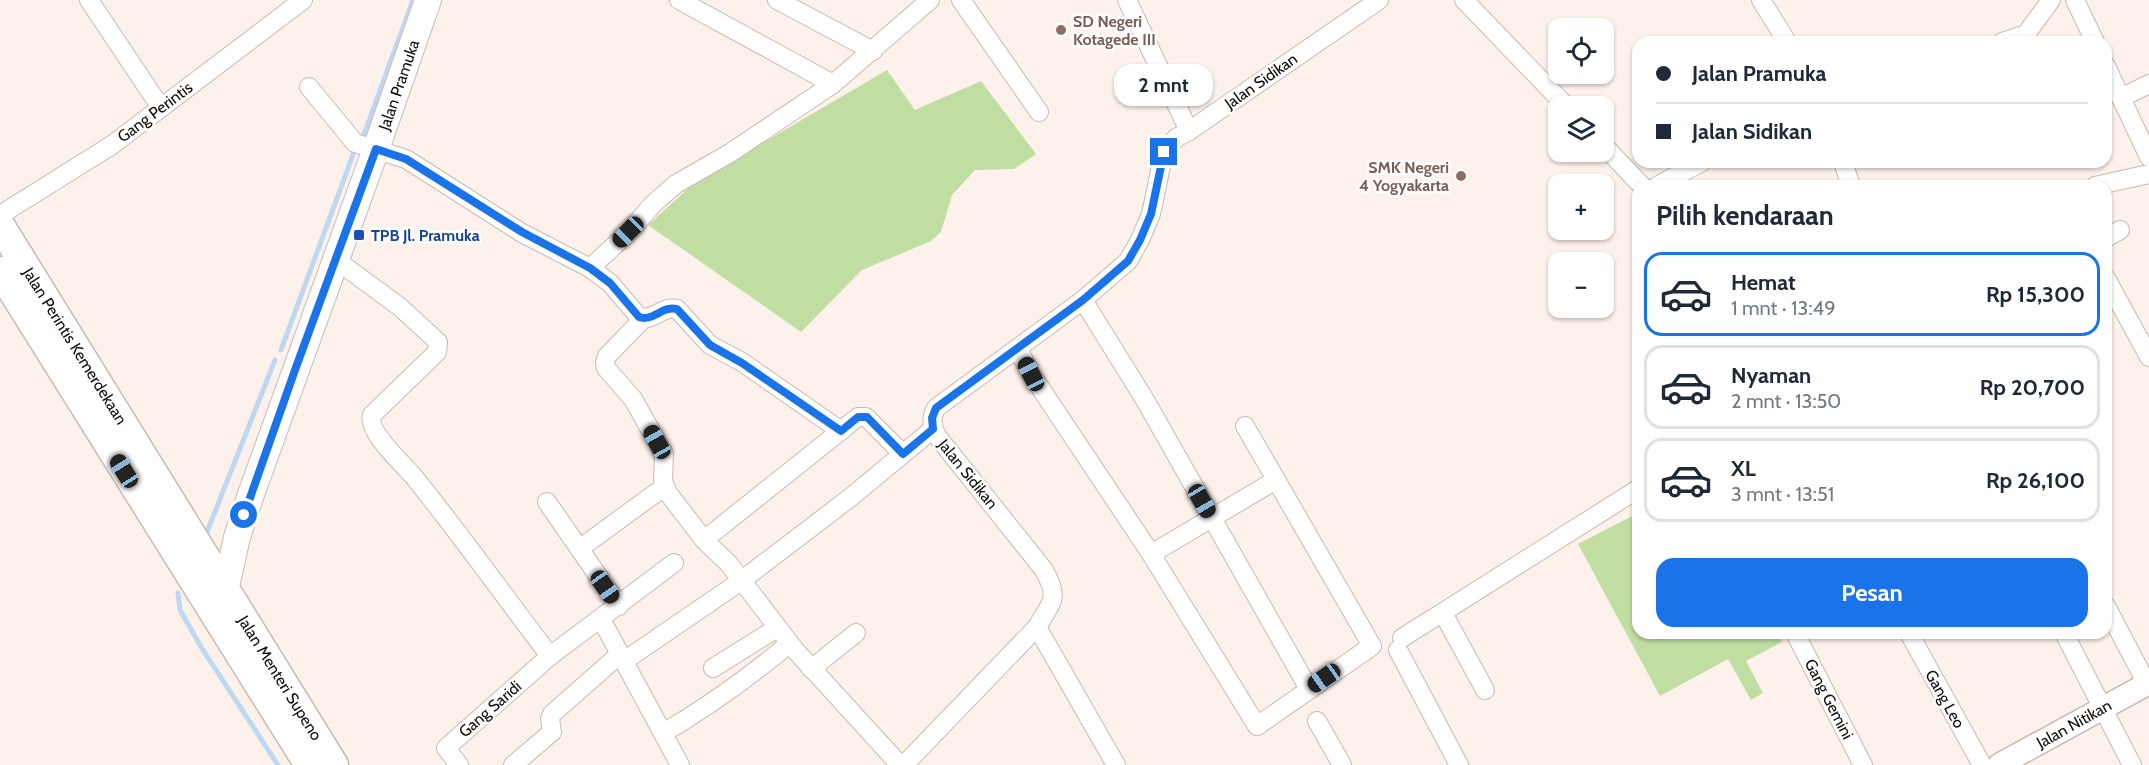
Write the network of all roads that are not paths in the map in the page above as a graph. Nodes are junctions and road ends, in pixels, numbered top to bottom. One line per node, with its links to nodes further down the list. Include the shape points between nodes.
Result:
1 (89, 0): 23 (street)
2 (303, 0): 23 (street, Gang Perintis)
3 (428, 0): 26 (main road, Jalan Pramuka)
4 (679, 0): 18 (street)
5 (777, 0): 17 (street)
6 (930, 0): 17 (street)
7 (961, 0): 24 (street)
8 (1127, 0): 25 (street)
9 (1379, 0): 25 (street, Jalan Sidikan)
10 (1464, 0): 22 (street)
11 (1761, 0): 14 (street)
12 (2051, 0): 15 (street, via 2026,34)
13 (2075, 0): 16 (street)
14 (1783, 36)
15 (2020, 36)
16 (2092, 36)
17 (873, 51): 18 (street)
18 (833, 84): 37 (street, via 676,184)
19 (2149, 84): 21 (street)
20 (309, 87): 26 (street, via 355,143)
21 (2115, 93): 28 (street)
22 (1556, 96)
23 (161, 108): 34 (street, Gang Perintis, via 112,145)
24 (1039, 112)
25 (1189, 131): 40 (street, Jalan Sidikan, via 1176,138 1164,152 1151,214 1128,261)
26 (376, 149): 36 (main road, Jalan Pramuka); 37 (street, via 406,159 522,232)
27 (1614, 157): 31 (street)
28 (2149, 157)
29 (1691, 168): 32 (street)
30 (2149, 174): 33 (street)
31 (1636, 180)
32 (1668, 180)
33 (2112, 182)
34 (0, 215)
35 (0, 225): 58 (main road, Jalan Perintis Kemerdekaan)
36 (336, 260): 58 (main road, Jalan Pramuka, via 250,497); 70 (street, via 400,307 438,342 437,351 389,396 371,423)
37 (590, 268): 41 (street, via 610,283)
38 (0, 271): 58 (main road, Jalan Perintis Kemerdekaan)
39 (2112, 289): 43 (street)
40 (1083, 300): 42 (street, Jalan Sidikan); 52 (street)
41 (643, 319): 46 (street, via 670,307 677,309 710,345); 49 (street, via 607,356 609,371 633,399 664,454)
42 (1018, 349): 45 (street, Jalan Sidikan, via 936,408); 55 (street, via 1053,409)
43 (2149, 357)
44 (1245, 426): 48 (street)
45 (933, 429): 47 (street); 63 (street, Jalan Sidikan, via 1048,577 1053,600)
46 (841, 431): 47 (street, via 858,417 867,417); 53 (street)
47 (903, 454): 57 (street)
48 (1276, 480): 52 (street); 75 (street, via 1372,646)
49 (664, 487): 53 (street); 54 (street)
50 (1632, 493): 60 (street)
51 (547, 502): 54 (street)
52 (1211, 518): 55 (street); 75 (street)
53 (704, 540): 57 (street)
54 (579, 549): 59 (street)
55 (1150, 554): 75 (street, via 1257,726)
56 (674, 563): 59 (street)
57 (741, 581): 64 (street); 71 (street)
58 (218, 600): 80 (main road, Jalan Menteri Supeno); 81 (main road, Jalan Menteri Supeno)
59 (619, 606): 62 (street)
60 (1443, 613): 76 (street); 88 (street, via 1400,644)
61 (2112, 617): 74 (street)
62 (601, 619): 70 (street); 71 (street)
63 (1037, 627): 85 (street, Jalan Sidikan); 86 (street)
64 (777, 628): 69 (street); 72 (street)
65 (856, 633): 73 (street)
66 (1798, 639): 89 (street, Gang Gemini)
67 (1912, 639): 90 (street, Gang Leo)
68 (2067, 639): 77 (street)
69 (789, 644): 73 (street); 79 (street, via 703,710)
70 (550, 656): 82 (street, Gang Saridi, via 446,748)
71 (622, 657): 79 (street); 83 (street, via 552,714 552,732)
72 (713, 668)
73 (811, 669): 85 (street)
74 (2148, 683): 77 (street, Jalan Nitikan)
75 (1309, 689)
76 (1485, 690)
77 (2102, 708): 91 (street, Jalan Nitikan); 92 (street)
78 (1317, 721): 87 (street)
79 (663, 734): 84 (street)
80 (309, 765)
81 (334, 765)
82 (459, 765)
83 (513, 765)
84 (680, 765)
85 (902, 765)
86 (1116, 765)
87 (1342, 765)
88 (1459, 765)
89 (1863, 765)
90 (1982, 765)
91 (1999, 765)
92 (2132, 765)

